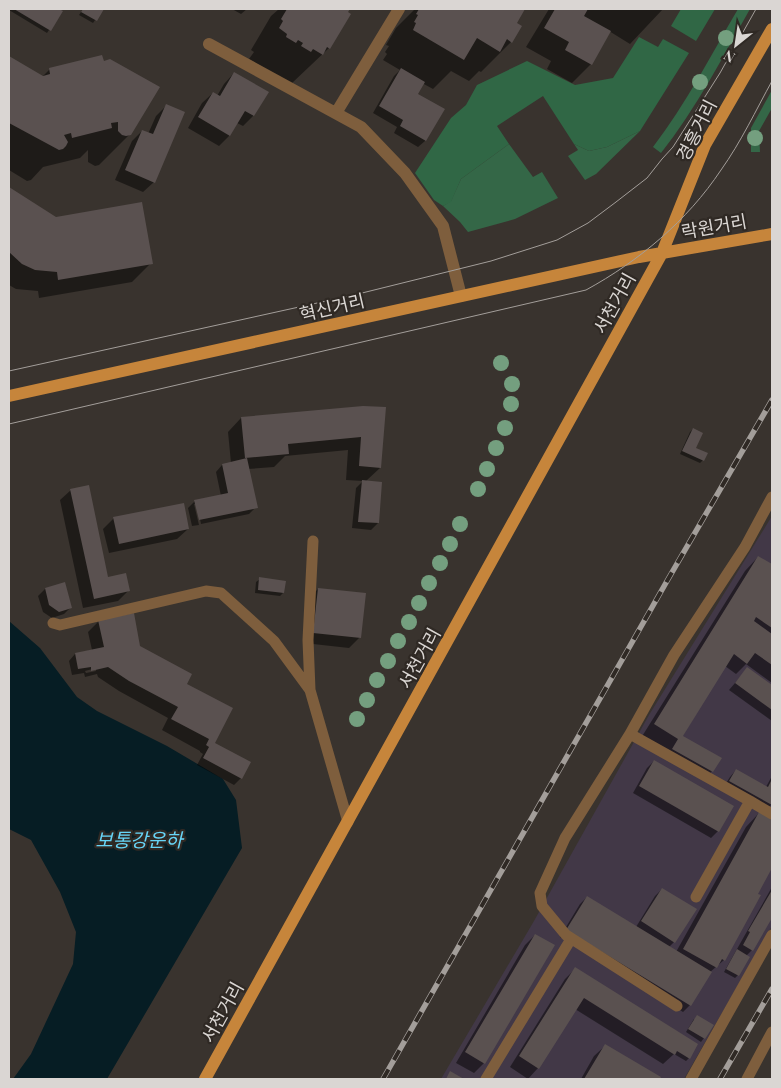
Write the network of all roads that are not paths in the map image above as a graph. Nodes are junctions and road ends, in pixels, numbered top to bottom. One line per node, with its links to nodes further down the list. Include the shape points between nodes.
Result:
1 (399, 9): 4 (street)
2 (772, 29): 6 (main road, 경흥거리, via 705,145)
3 (209, 44): 4 (street)
4 (336, 113): 7 (street, via 362,127 399,166 443,226)
5 (772, 234): 6 (main road, 락원거리)
6 (662, 253): 7 (main road, 혁신거리); 16 (main road, 서천거리)
7 (461, 296): 8 (main road, 혁신거리)
8 (9, 396)
9 (772, 497): 13 (lane, via 745,547 674,655)
10 (313, 541): 12 (lane, via 308,640)
11 (53, 623): 12 (lane, via 60,625 206,591 221,592 274,641)
12 (310, 690): 16 (lane)
13 (630, 734): 14 (lane); 19 (lane, via 566,838 540,893 542,906)
14 (750, 801): 15 (lane); 17 (lane)
15 (772, 814)
16 (348, 822): 22 (main road, 서천거리)
17 (696, 897)
18 (772, 935): 24 (lane)
19 (571, 938): 20 (lane); 23 (lane)
20 (677, 1006)
21 (772, 1032): 25 (lane)
22 (205, 1079)
23 (486, 1079)
24 (691, 1079)
25 (747, 1079)

